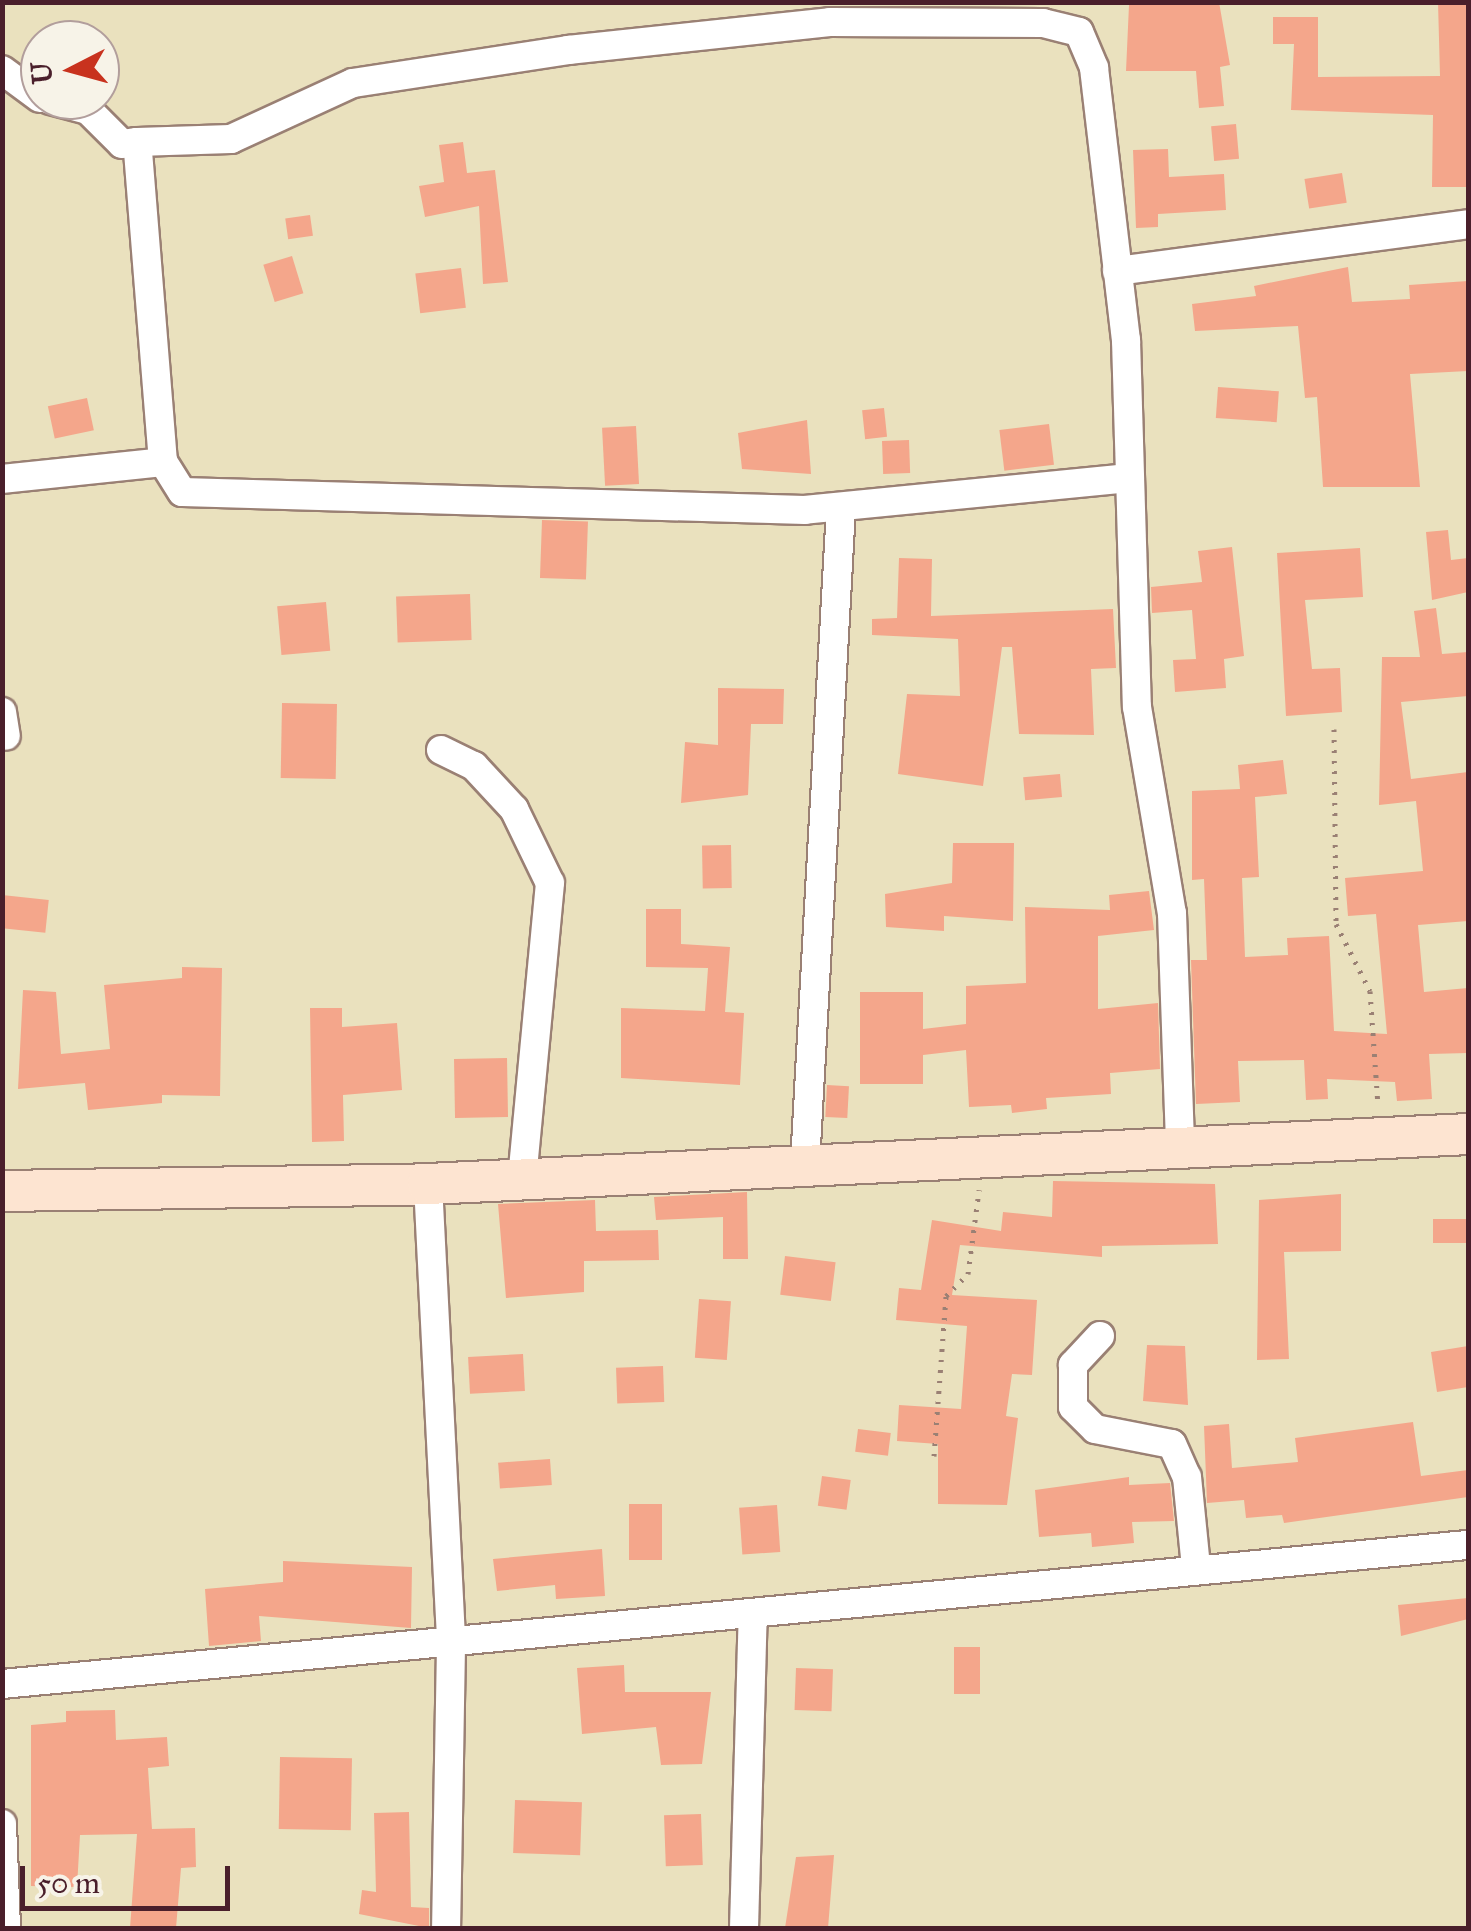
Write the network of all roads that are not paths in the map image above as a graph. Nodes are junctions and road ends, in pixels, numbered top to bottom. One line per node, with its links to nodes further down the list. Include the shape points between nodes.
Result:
1 (829, 12): 3 (street, via 400,74 321,91 231,140); 5 (street, via 1043,23 1079,32 1094,68)
2 (98, 120): 3 (street, via 122,144)
3 (138, 142): 6 (street)
4 (1468, 224): 5 (street)
5 (1117, 271): 7 (street)
6 (163, 462): 8 (street); 9 (street, via 182,492 239,498)
7 (1129, 478): 9 (street); 12 (street, via 1137,707 1172,912)
8 (2, 480)
9 (842, 508): 13 (street)
10 (441, 750): 14 (street, via 474,766 514,809 550,883)
11 (1468, 1134): 12 (main road)
12 (1180, 1145): 13 (main road)
13 (805, 1164): 14 (main road)
14 (522, 1178): 15 (main road)
15 (428, 1184): 16 (main road); 21 (street)
16 (2, 1192)
17 (1100, 1336): 19 (street, via 1073,1364 1073,1407 1095,1429 1172,1444 1187,1477)
18 (1468, 1544): 19 (street)
19 (1196, 1567): 20 (street)
20 (753, 1614): 21 (street); 26 (street)
21 (450, 1646): 22 (street); 25 (street)
22 (2, 1684)
23 (2, 1824): 24 (street)
24 (6, 1928)
25 (446, 1928)
26 (744, 1928)

